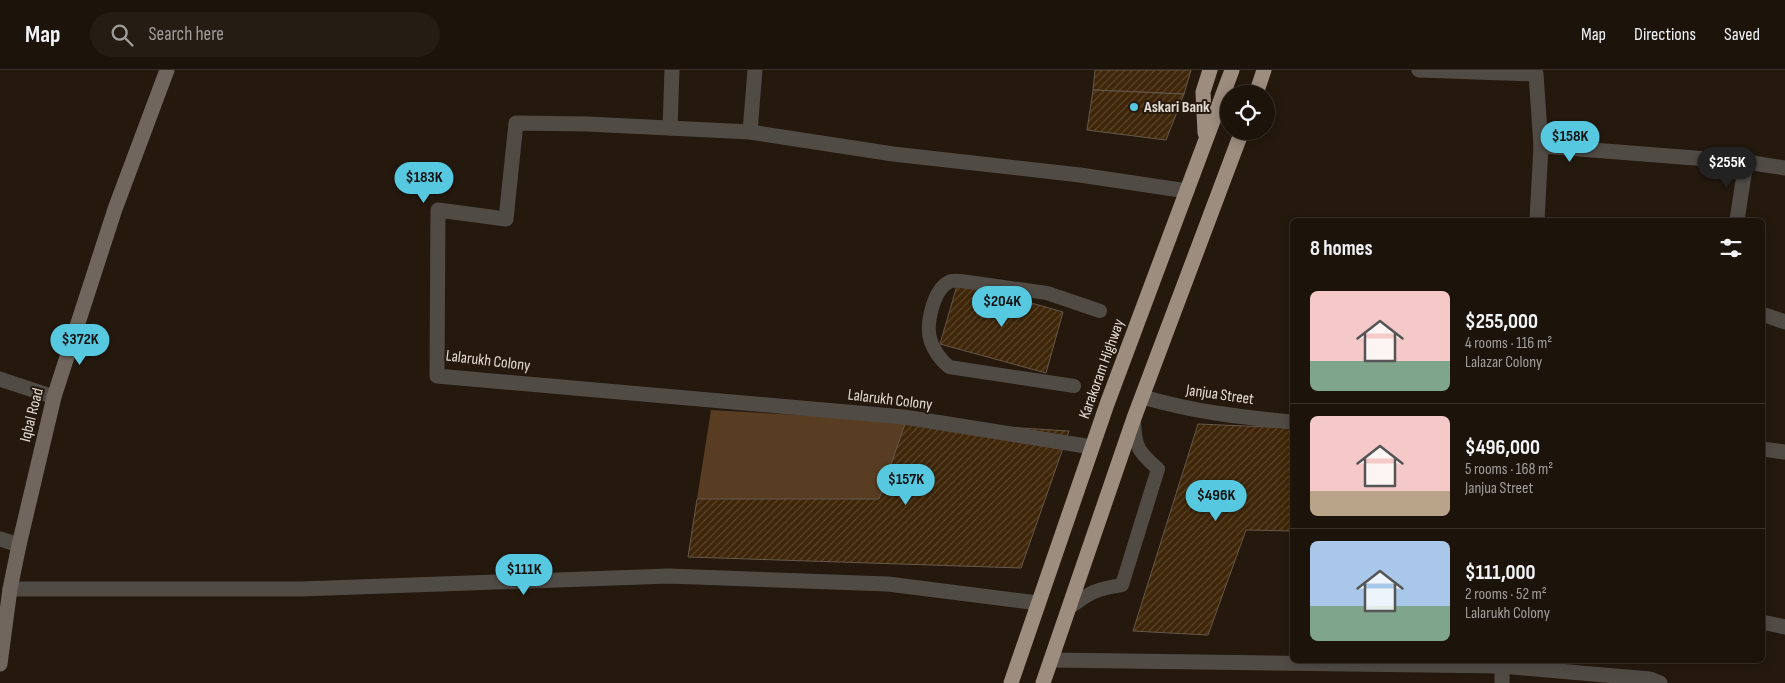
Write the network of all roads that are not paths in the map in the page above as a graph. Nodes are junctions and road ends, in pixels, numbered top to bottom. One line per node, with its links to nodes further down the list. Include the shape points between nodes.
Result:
1 (168, 70): 25 (street, Iqbal Road, via 115,209)
2 (672, 70): 10 (street)
3 (755, 70): 11 (street)
4 (1210, 70): 12 (highway, via 1203,92)
5 (1232, 70): 12 (highway, Karakoram Highway)
6 (1264, 70): 9 (highway)
7 (1419, 70): 8 (street)
8 (1536, 72): 14 (street)
9 (1259, 85)
10 (670, 128): 11 (street, Lalarukh Colony); 29 (street, Lalarukh Colony, via 516,123 506,219 438,210 437,376 904,418)
11 (750, 132): 17 (street, Lalarukh Colony)
12 (1206, 140): 17 (highway, Karakoram Highway)
13 (1239, 140): 26 (highway)
14 (1541, 146): 15 (street); 18 (street)
15 (1746, 162): 16 (street); 19 (street)
16 (1785, 168)
17 (1186, 192): 29 (highway, Karakoram Highway)
18 (1537, 218)
19 (1737, 218)
20 (1100, 311): 24 (lane, via 1047,293 950,281 942,288 928,320 930,341 938,357 949,368)
21 (1765, 315): 22 (street)
22 (1785, 322)
23 (0, 379): 25 (street)
24 (1074, 386)
25 (54, 397): 33 (street, Iqbal Road)
26 (1143, 397): 27 (highway); 28 (street, Janjua Street, via 1206,412)
27 (1134, 418): 36 (highway); 36 (lane, via 1135,438 1142,455 1158,469 1122,585 1098,589)
28 (1290, 422)
29 (1092, 447): 35 (highway, Karakoram Highway)
30 (1785, 452): 31 (street)
31 (1765, 454)
32 (0, 539): 33 (street)
33 (19, 545): 34 (street, Iqbal Road)
34 (10, 589): 35 (street, via 301,589 669,576 888,584); 39 (street, Iqbal Road)
35 (1038, 603): 43 (highway, Karakoram Highway)
36 (1069, 608): 40 (highway)
37 (1765, 623): 38 (street)
38 (1785, 627)
39 (0, 658)
40 (1051, 660): 41 (street); 44 (highway)
41 (1290, 662)
42 (1502, 663): 45 (street); 46 (street, via 1650,679)
43 (1011, 683)
44 (1043, 683)
45 (1502, 683)
46 (1660, 683)

